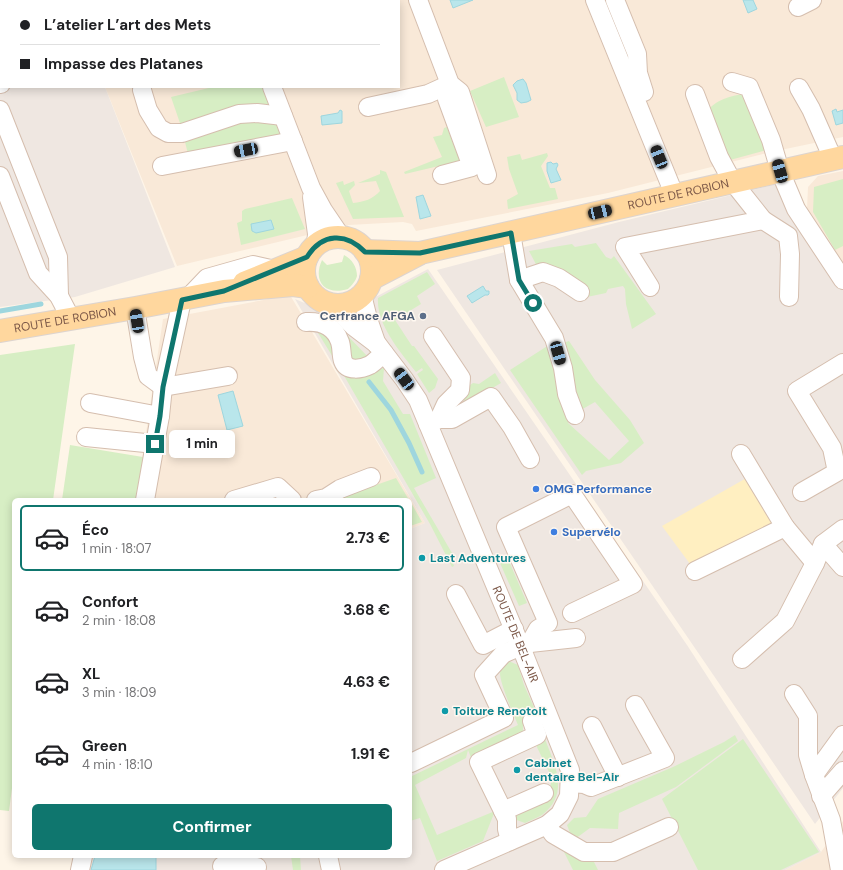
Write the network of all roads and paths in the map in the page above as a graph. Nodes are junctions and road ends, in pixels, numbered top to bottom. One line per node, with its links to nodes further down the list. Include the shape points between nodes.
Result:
1 (418, 0): 6 (street)
2 (595, 0): 22 (street)
3 (615, 0): 22 (street, via 637,54 638,73)
4 (732, 82): 16 (street, via 749,87 771,140)
5 (272, 88): 12 (street)
6 (455, 88): 10 (street); 17 (street, via 447,98 472,167); 19 (street)
7 (799, 88): 14 (street)
8 (142, 90): 12 (street, via 148,110 159,128 168,134 182,133 239,114)
9 (695, 94): 20 (street, via 719,157)
10 (368, 107)
11 (1, 114): 37 (street, via 58,257)
12 (283, 116): 13 (street)
13 (293, 141): 15 (street); 21 (street)
14 (838, 158): 16 (main road, ROUTE DE ROBION)
15 (162, 166)
16 (780, 171): 20 (main road, ROUTE DE ROBION); 31 (street, via 796,209)
17 (442, 175)
18 (0, 176): 37 (street, via 38,273)
19 (487, 176)
20 (732, 182): 22 (main road, ROUTE DE ROBION); 23 (street)
21 (311, 188): 25 (street); 26 (street, via 316,227)
22 (678, 193): 24 (main road, ROUTE DE ROBION)
23 (763, 220): 32 (street, via 625,247); 38 (street, via 788,236)
24 (511, 233): 28 (main road, ROUTE DE ROBION); 30 (street)
25 (342, 238): 26 (main road, via 324,241); 27 (main road, via 351,240)
26 (312, 251): 29 (main road, ROUTE DE ROBION); 33 (main road, via 304,267 304,278)
27 (365, 252): 28 (main road, ROUTE DE ROBION); 34 (main road, via 372,270)
28 (420, 253): 34 (main road, ROUTE DE ROBION)
29 (275, 270): 35 (main road, ROUTE DE ROBION); 39 (street, via 253,265 207,278)
30 (519, 280): 36 (street, via 543,272 559,278); 51 (street, via 554,338 567,394)
31 (843, 280)
32 (650, 286)
33 (308, 287): 35 (main road, ROUTE DE ROBION, via 293,285); 40 (main road, via 318,299)
34 (366, 287): 40 (main road, via 353,301 343,305); 46 (street, ROUTE DE BEL-AIR, via 368,319)
35 (224, 291): 39 (main road, ROUTE DE ROBION)
36 (580, 292)
37 (59, 296): 42 (street)
38 (789, 296)
39 (185, 299): 41 (main road, ROUTE DE ROBION); 49 (street)
40 (332, 305): 46 (street, ROUTE DE BEL-AIR)
41 (135, 308): 42 (main road, ROUTE DE ROBION); 49 (street, via 148,376)
42 (71, 319): 44 (main road, ROUTE DE ROBION)
43 (306, 322): 46 (street, via 328,326 336,333 341,343 343,363 348,367 354,369 370,365)
44 (0, 331)
45 (433, 336): 53 (street, via 461,378 460,390)
46 (381, 349): 53 (street, ROUTE DE BEL-AIR)
47 (843, 363): 59 (street, via 797,391 832,448 837,472)
48 (228, 376): 49 (street)
49 (163, 387): 52 (street)
50 (90, 403): 52 (street)
51 (575, 415)
52 (160, 416): 55 (street)
53 (434, 421): 57 (street, via 452,419 491,397); 72 (street, ROUTE DE BEL-AIR)
54 (86, 437): 55 (street)
55 (155, 444): 60 (street)
56 (741, 454): 64 (street)
57 (530, 459)
58 (370, 477): 63 (street, via 340,489)
59 (802, 492)
60 (145, 498)
61 (241, 498): 62 (street, via 278,487)
62 (290, 498)
63 (326, 498)
64 (785, 528): 67 (street); 69 (street)
65 (843, 529): 66 (street)
66 (824, 544): 67 (street); 68 (street)
67 (816, 563): 75 (street, via 785,620)
68 (843, 567)
69 (695, 572)
70 (456, 594): 72 (street, via 483,645)
71 (572, 613): 74 (street, via 633,584 572,494 506,527 548,623 538,628)
72 (514, 630): 74 (street, ROUTE DE BEL-AIR)
73 (576, 638): 74 (street)
74 (526, 645): 81 (street, via 503,654 484,675 504,718); 85 (street, ROUTE DE BEL-AIR, via 570,770)
75 (742, 659)
76 (794, 694): 83 (street, via 808,716 808,755)
77 (635, 705): 84 (street, via 665,758)
78 (532, 721): 88 (street, via 537,735 478,762)
79 (592, 726): 84 (street)
80 (843, 735): 83 (street)
81 (412, 763)
82 (843, 771): 87 (street)
83 (814, 775): 87 (street)
84 (618, 777): 85 (street, via 591,788 584,784)
85 (570, 783): 89 (street, ROUTE DE BEL-AIR, via 569,796 560,814)
86 (544, 793): 88 (street)
87 (821, 796): 99 (street, via 831,820)
88 (503, 811): 91 (street, via 507,819 506,829)
89 (547, 825): 90 (street, via 553,834 584,852 613,852); 91 (street, ROUTE DE BEL-AIR)
90 (669, 827)
91 (510, 841): 98 (street, ROUTE DE BEL-AIR)
92 (83, 858): 96 (street)
93 (328, 858): 97 (street)
94 (255, 864): 95 (street)
95 (222, 866)
96 (80, 870)
97 (331, 870)
98 (444, 870)
99 (840, 870)

